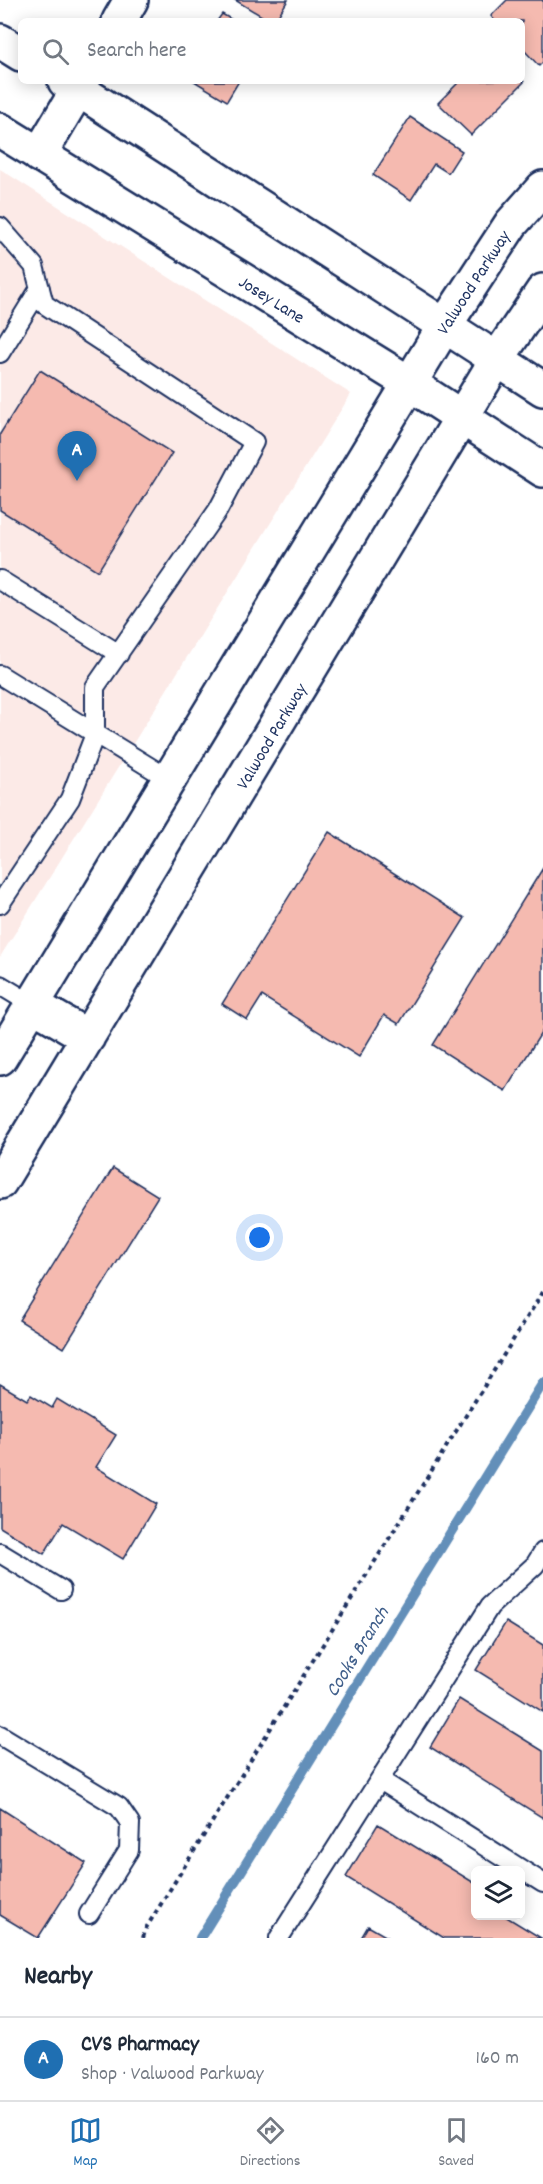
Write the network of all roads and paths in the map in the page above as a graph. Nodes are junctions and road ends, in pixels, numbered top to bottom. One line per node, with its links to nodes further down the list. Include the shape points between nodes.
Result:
1 (131, 0): 2 (main road)
2 (121, 18)
3 (0, 40): 4 (main road)
4 (18, 52)
5 (75, 84): 7 (main road); 12 (main road)
6 (3, 138): 7 (main road, Josey Lane)
7 (39, 155): 15 (main road, Josey Lane)
8 (543, 188): 12 (main road, Valwood Parkway, via 511,224)
9 (0, 227): 10 (lane, via 34,266)
10 (40, 288): 13 (lane); 20 (lane, via 45,304 254,442 218,510)
11 (543, 291): 14 (main road, Valwood Parkway)
12 (445, 325): 14 (main road); 15 (main road, Valwood Parkway)
13 (0, 353)
14 (496, 359): 16 (main road); 17 (main road, Valwood Parkway)
15 (410, 383): 17 (main road, Josey Lane); 23 (main road, Valwood Parkway)
16 (543, 388)
17 (463, 418): 18 (main road, Josey Lane); 27 (main road, Valwood Parkway)
18 (543, 470)
19 (0, 580): 20 (lane)
20 (119, 654): 22 (lane, via 95,687)
21 (0, 675): 22 (lane)
22 (95, 734): 23 (lane); 24 (lane, via 70,799)
23 (168, 778): 26 (main road, Valwood Parkway)
24 (0, 904)
25 (0, 985): 26 (lane)
26 (33, 1005): 27 (main road); 28 (main road, Valwood Parkway)
27 (88, 1037): 29 (main road, Valwood Parkway)
28 (0, 1058)
29 (0, 1182)
30 (543, 1292): 38 (path)
31 (0, 1553): 33 (lane)
32 (540, 1564): 35 (lane, via 490,1606)
33 (62, 1590)
34 (0, 1735): 37 (lane, via 119,1807 130,1823 129,1850)
35 (380, 1780): 36 (lane); 39 (lane)
36 (543, 1883)
37 (89, 1914)
38 (143, 1938)
39 (279, 1938)

